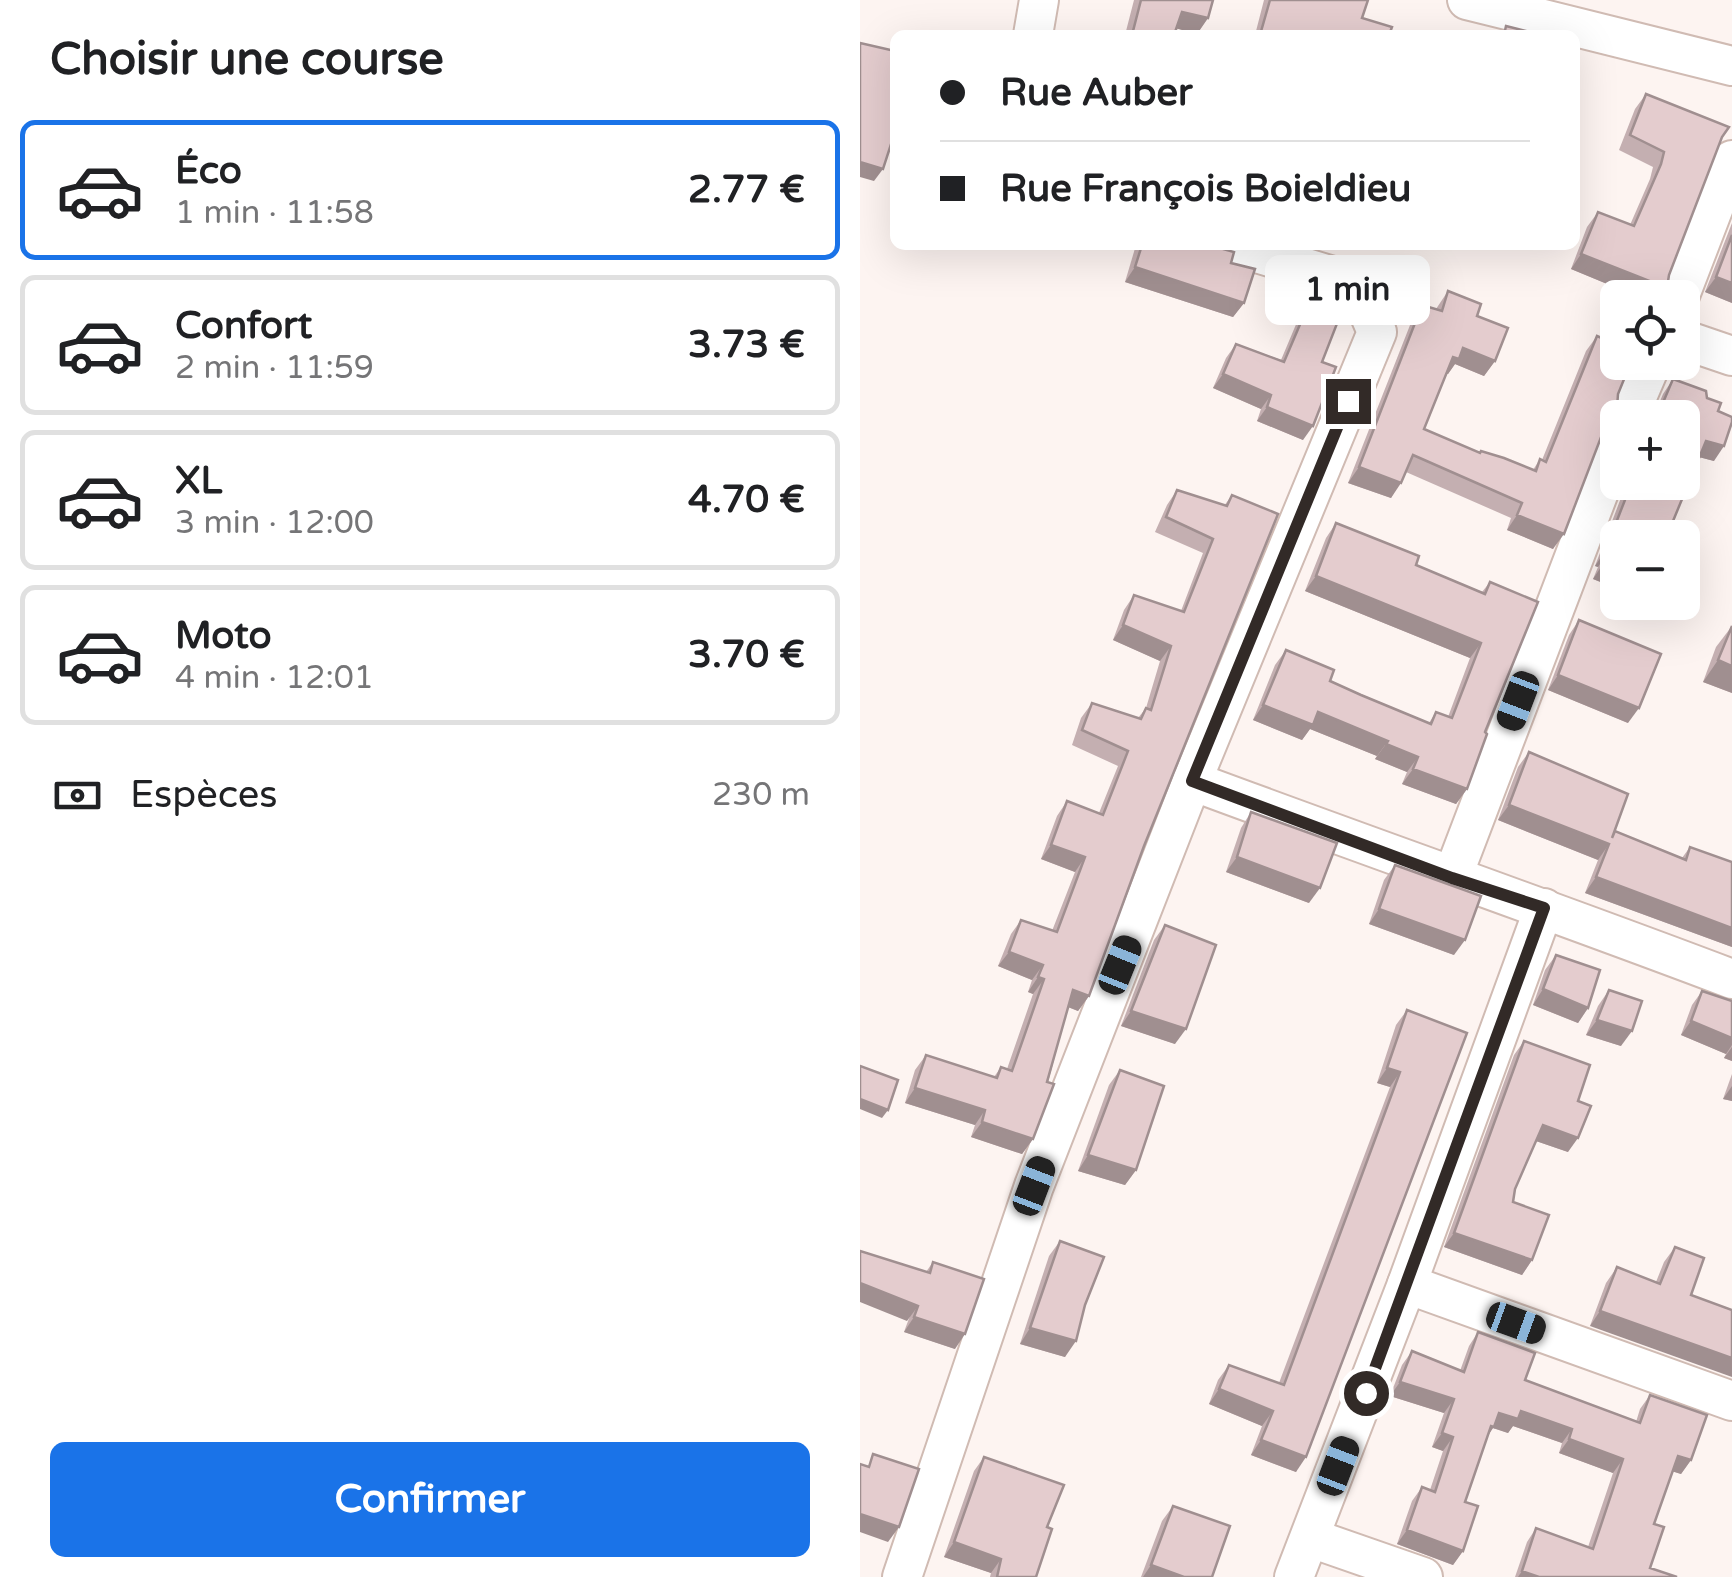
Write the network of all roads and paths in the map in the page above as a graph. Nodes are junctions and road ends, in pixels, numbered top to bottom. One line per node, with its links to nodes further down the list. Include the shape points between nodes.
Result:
1 (1039, 0): 3 (street)
2 (1467, 0): 4 (street)
3 (1034, 30)
4 (1732, 66)
5 (1732, 160): 7 (street)
6 (1247, 250): 11 (street, via 1356,283 1377,332)
7 (1686, 280)
8 (1700, 346): 9 (street)
9 (1732, 356)
10 (1600, 489): 12 (street)
11 (1192, 781): 12 (street); 18 (street, via 1034,1186)
12 (1452, 878): 13 (street)
13 (1544, 908): 14 (street); 15 (street)
14 (1732, 979)
15 (1407, 1284): 16 (street); 17 (street)
16 (1732, 1401)
17 (1311, 1538): 19 (street); 20 (street)
18 (902, 1577)
19 (1294, 1577)
20 (1423, 1577)

